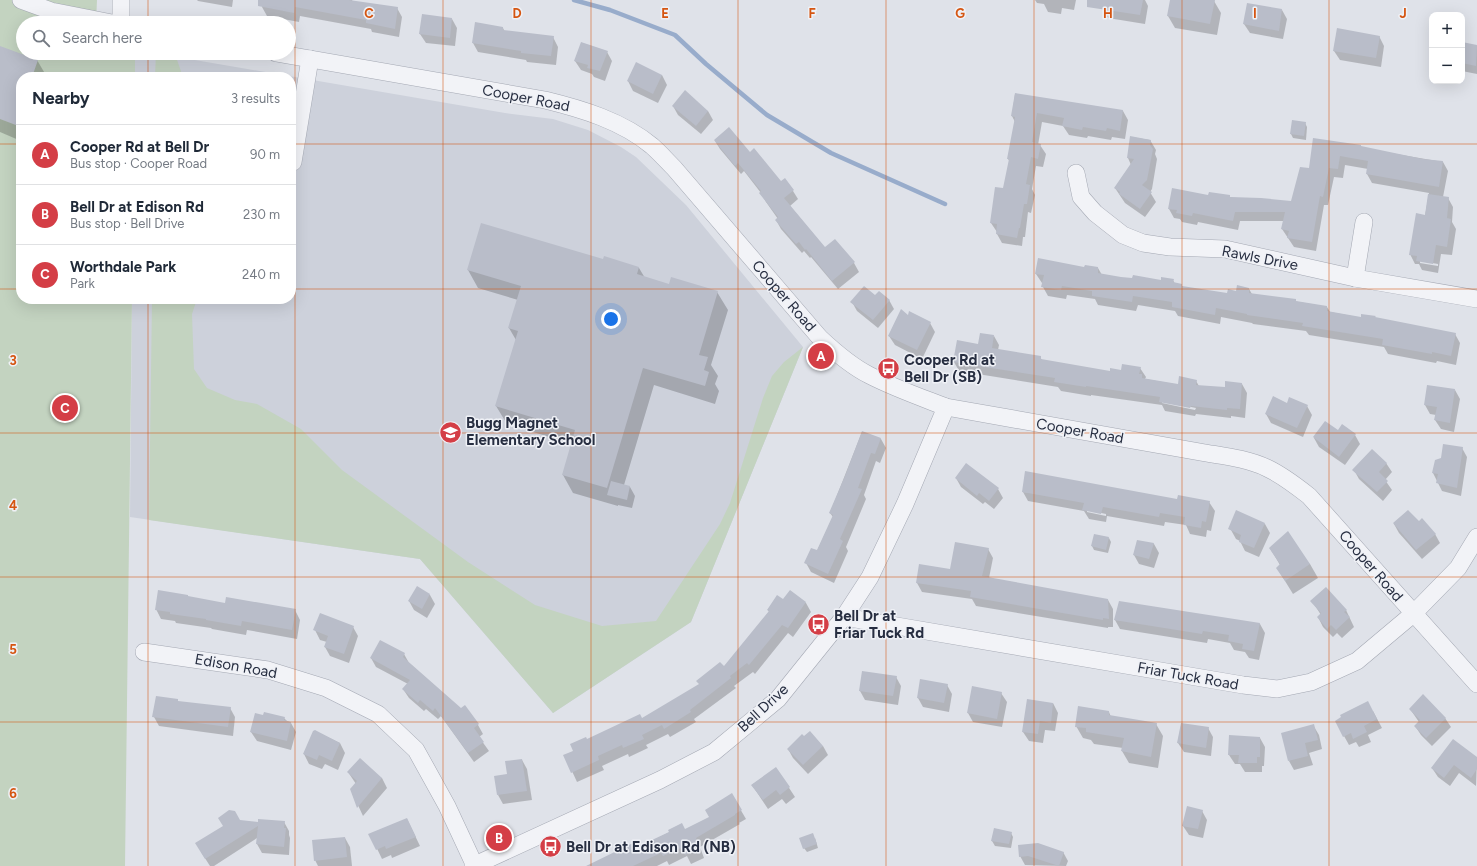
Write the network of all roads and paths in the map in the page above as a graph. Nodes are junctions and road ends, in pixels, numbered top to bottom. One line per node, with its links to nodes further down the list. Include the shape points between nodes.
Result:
1 (20, 0): 3 (street, via 51,11)
2 (121, 0): 4 (street)
3 (76, 16)
4 (121, 16)
5 (296, 57): 6 (street, Cooper Road)
6 (310, 59): 7 (street); 12 (street, Cooper Road, via 552,102 603,117 651,146 674,168 820,338 840,356 868,375)
7 (296, 144)
8 (1076, 174): 10 (street, Rawls Drive, via 1081,197 1095,212 1123,235 1143,243 1170,247 1225,249)
9 (1364, 222): 10 (street)
10 (1355, 278): 11 (street, Rawls Drive)
11 (1477, 299)
12 (946, 407): 14 (street, Cooper Road, via 1239,459 1266,467 1309,496); 15 (street, Bell Drive, via 902,511 870,577)
13 (1477, 537): 14 (street, Friar Tuck Road, via 1458,568)
14 (1413, 614): 15 (street, Friar Tuck Road, via 1357,661 1312,682 1277,689); 17 (street, Cooper Road)
15 (844, 617): 18 (street, Bell Drive, via 778,699 714,752 660,780)
16 (144, 652): 18 (street, Edison Road, via 268,670 326,688 378,714 416,750 447,806)
17 (1477, 684)
18 (474, 866)

